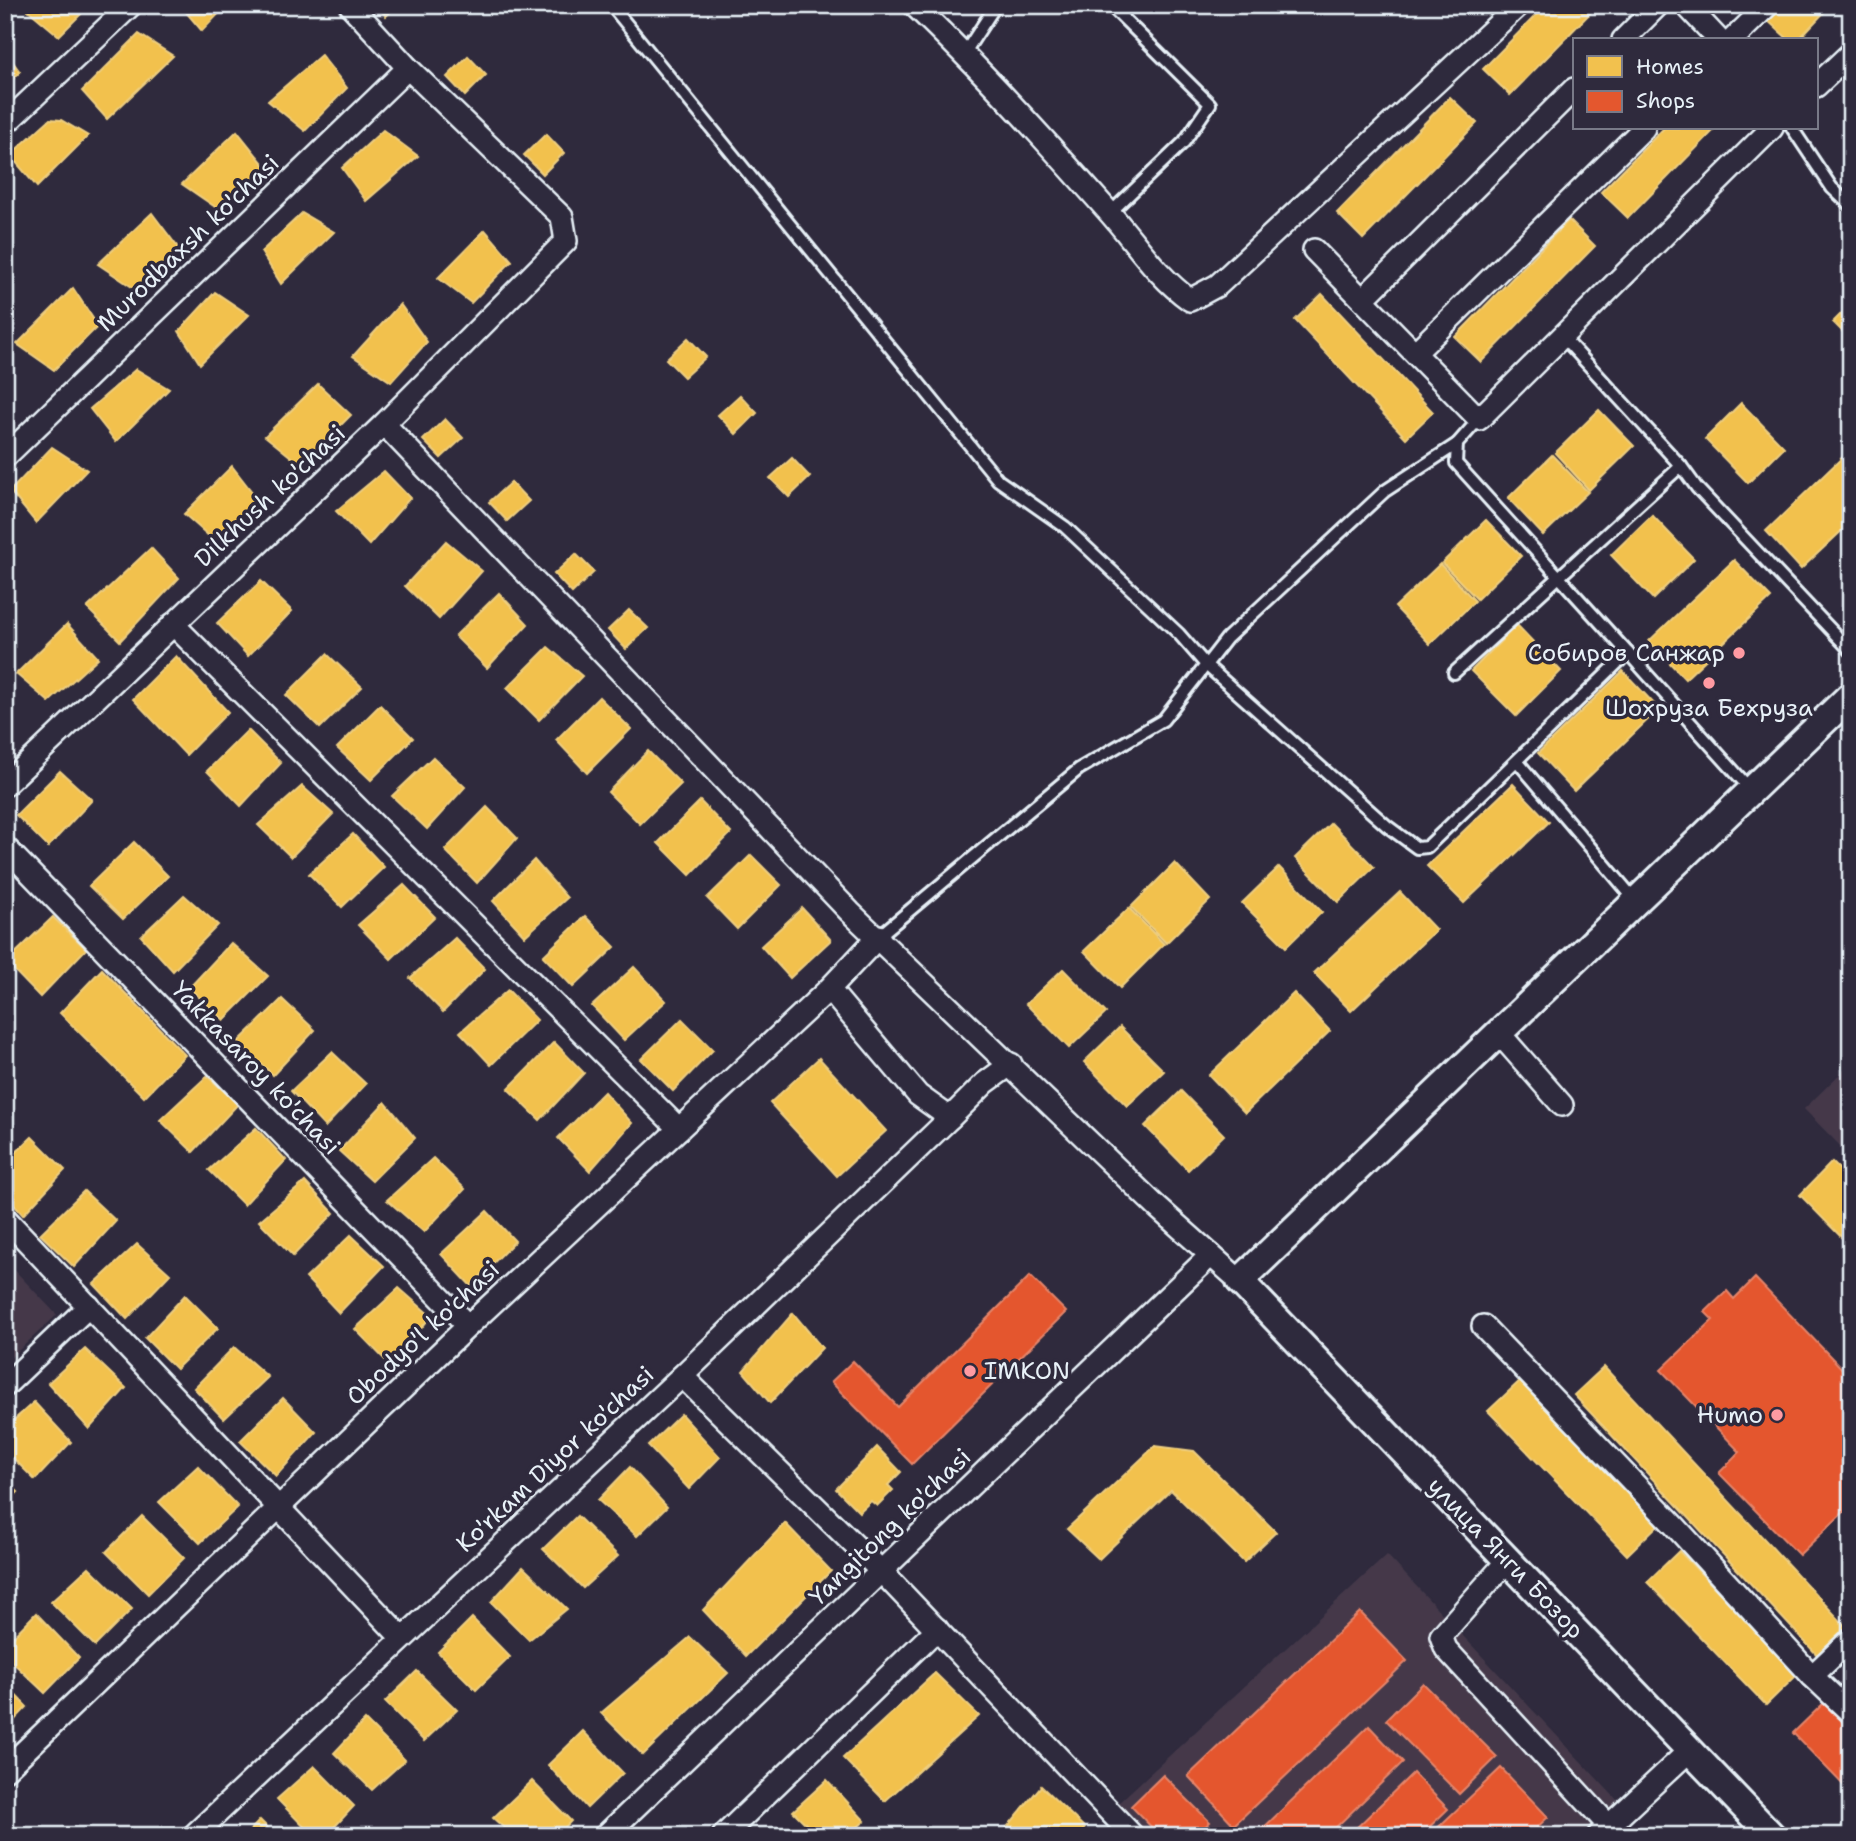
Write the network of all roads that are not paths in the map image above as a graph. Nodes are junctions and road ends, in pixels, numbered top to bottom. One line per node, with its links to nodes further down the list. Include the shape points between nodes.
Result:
1 (131, 5): 19 (street)
2 (350, 5): 16 (street)
3 (611, 5): 38 (lane, via 998,480 1065,527)
4 (914, 5): 15 (street)
5 (996, 5): 15 (lane)
6 (1110, 5): 24 (lane, via 1210,104 1184,142)
7 (1519, 5): 24 (street, via 1218,285 1190,300 1167,284)
8 (1658, 5): 11 (street)
9 (1686, 5): 12 (street)
10 (1768, 5): 13 (street)
11 (1625, 38)
12 (1717, 38)
13 (1734, 38)
14 (1851, 52): 17 (street)
15 (964, 54): 24 (street)
16 (408, 68): 30 (street, Dilkhush ko'chasi, via 562,217 566,241); 32 (street, Murodbaxsh ko'chasi)
17 (1818, 84)
18 (1573, 90): 26 (street)
19 (5, 124)
20 (1642, 130): 28 (street)
21 (1770, 130): 27 (street)
22 (1793, 130): 23 (lane, via 1832,188)
23 (1851, 206)
24 (1110, 213)
25 (1314, 250): 26 (street)
26 (1363, 299): 28 (street)
27 (1562, 336): 29 (street); 33 (lane)
28 (1416, 352): 29 (street)
29 (1479, 419): 31 (lane)
30 (384, 424): 35 (street, Dilkhush ko'chasi); 46 (street)
31 (1457, 444): 34 (lane, via 1456,463); 38 (lane, via 1385,491 1227,638)
32 (5, 457)
33 (1681, 466): 34 (lane); 36 (lane)
34 (1559, 578): 37 (lane); 39 (lane)
35 (173, 624): 42 (street, Dilkhush ko'chasi); 52 (street)
36 (1851, 651)
37 (1628, 653): 41 (lane); 43 (lane)
38 (1206, 664): 41 (lane, via 1417,848 1427,847); 46 (lane, via 1163,720 1079,769)
39 (1454, 673)
40 (1851, 695): 43 (street)
41 (1517, 761): 45 (lane)
42 (5, 785)
43 (1751, 790): 45 (street)
44 (5, 847): 57 (street, Yakkasaroy ko'chasi)
45 (1636, 902): 48 (street)
46 (878, 936): 47 (street, Obodyo'l ko'chasi); 49 (street)
47 (829, 989): 51 (street, via 918,1095); 52 (street, Obodyo'l ko'chasi)
48 (1499, 1032): 50 (street); 55 (street)
49 (1011, 1064): 51 (street, Ko'rkam Diyor ko'chasi); 54 (street)
50 (1562, 1105)
51 (950, 1118): 59 (street, Ko'rkam Diyor ko'chasi)
52 (679, 1129): 57 (street, Obodyo'l ko'chasi)
53 (5, 1218): 56 (street)
54 (1211, 1255): 55 (street); 63 (street, Yangitong ko'chasi)
55 (1240, 1281): 62 (street, улица Янги Бозор)
56 (89, 1307): 60 (street); 61 (street)
57 (468, 1326): 61 (street, Obodyo'l ko'chasi)
58 (1483, 1326): 67 (street)
59 (682, 1376): 63 (street); 65 (street, Ko'rkam Diyor ko'chasi)
60 (5, 1386)
61 (278, 1508): 65 (street); 70 (street, Obodyo'l ko'chasi)
62 (1508, 1560): 69 (street, улица Янги Бозор); 71 (street, via 1441,1636 1446,1649)
63 (882, 1572): 64 (street); 73 (street, Yangitong ko'chasi)
64 (937, 1629): 74 (street); 75 (street)
65 (402, 1638): 72 (street, Ko'rkam Diyor ko'chasi)
66 (1851, 1639): 67 (street)
67 (1812, 1676): 68 (street)
68 (1851, 1713)
69 (1690, 1750): 71 (street); 76 (street, улица Янги Бозор)
70 (5, 1770)
71 (1603, 1831)
72 (192, 1836)
73 (605, 1836)
74 (723, 1836)
75 (1133, 1836)
76 (1772, 1836)

